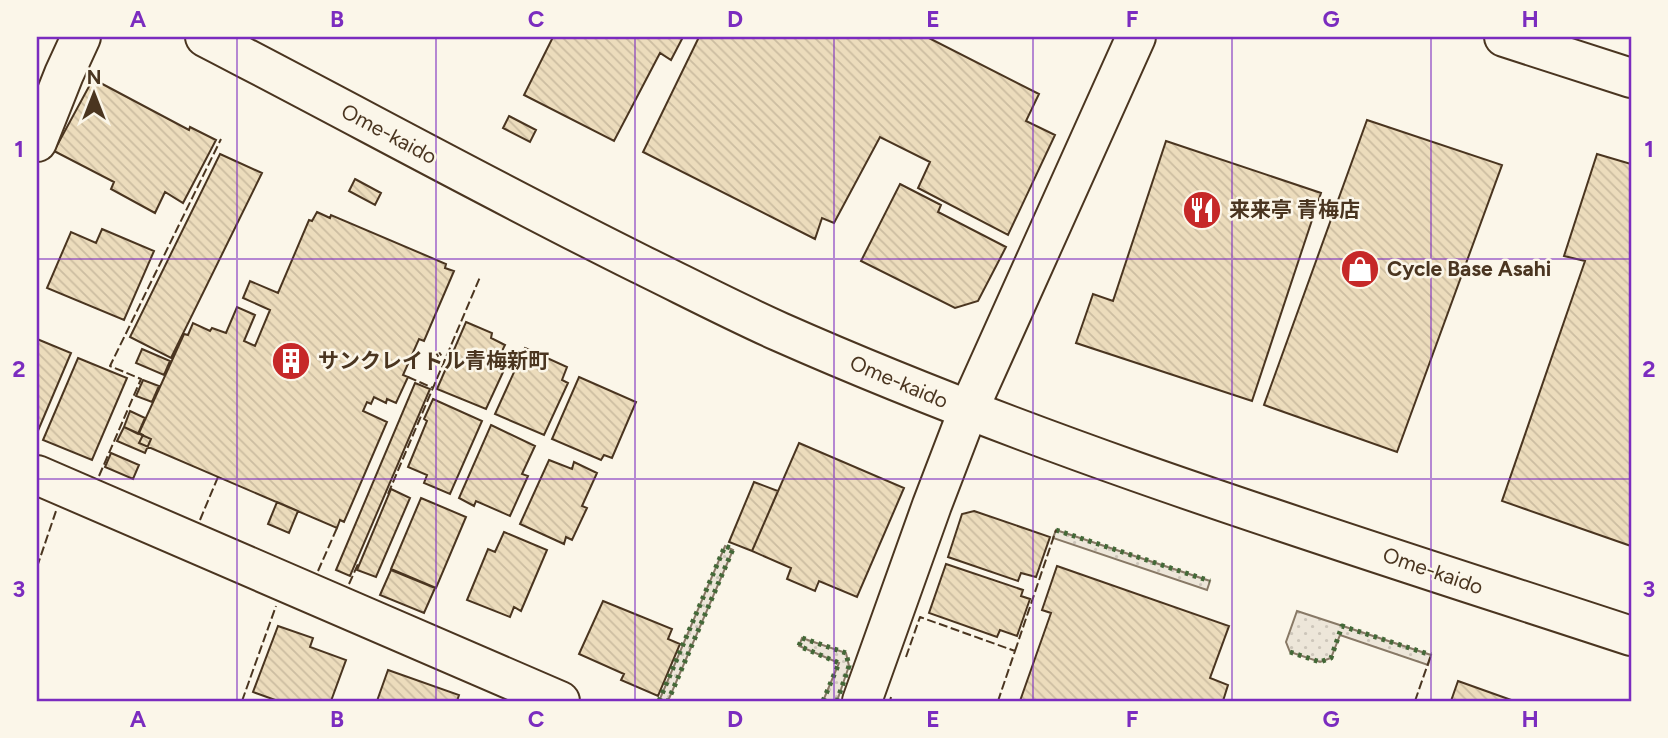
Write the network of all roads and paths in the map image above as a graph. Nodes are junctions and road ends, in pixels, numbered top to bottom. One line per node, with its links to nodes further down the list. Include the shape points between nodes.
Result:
1 (81, 37): 6 (street)
2 (205, 37): 7 (street, Ome-kaido, via 725,307)
3 (1136, 37): 7 (street)
4 (1504, 37): 5 (street)
5 (1631, 78)
6 (37, 142)
7 (968, 411): 9 (street, Ome-kaido, via 1166,482); 11 (street)
8 (37, 475): 10 (street)
9 (1631, 636)
10 (560, 701)
11 (862, 701)

